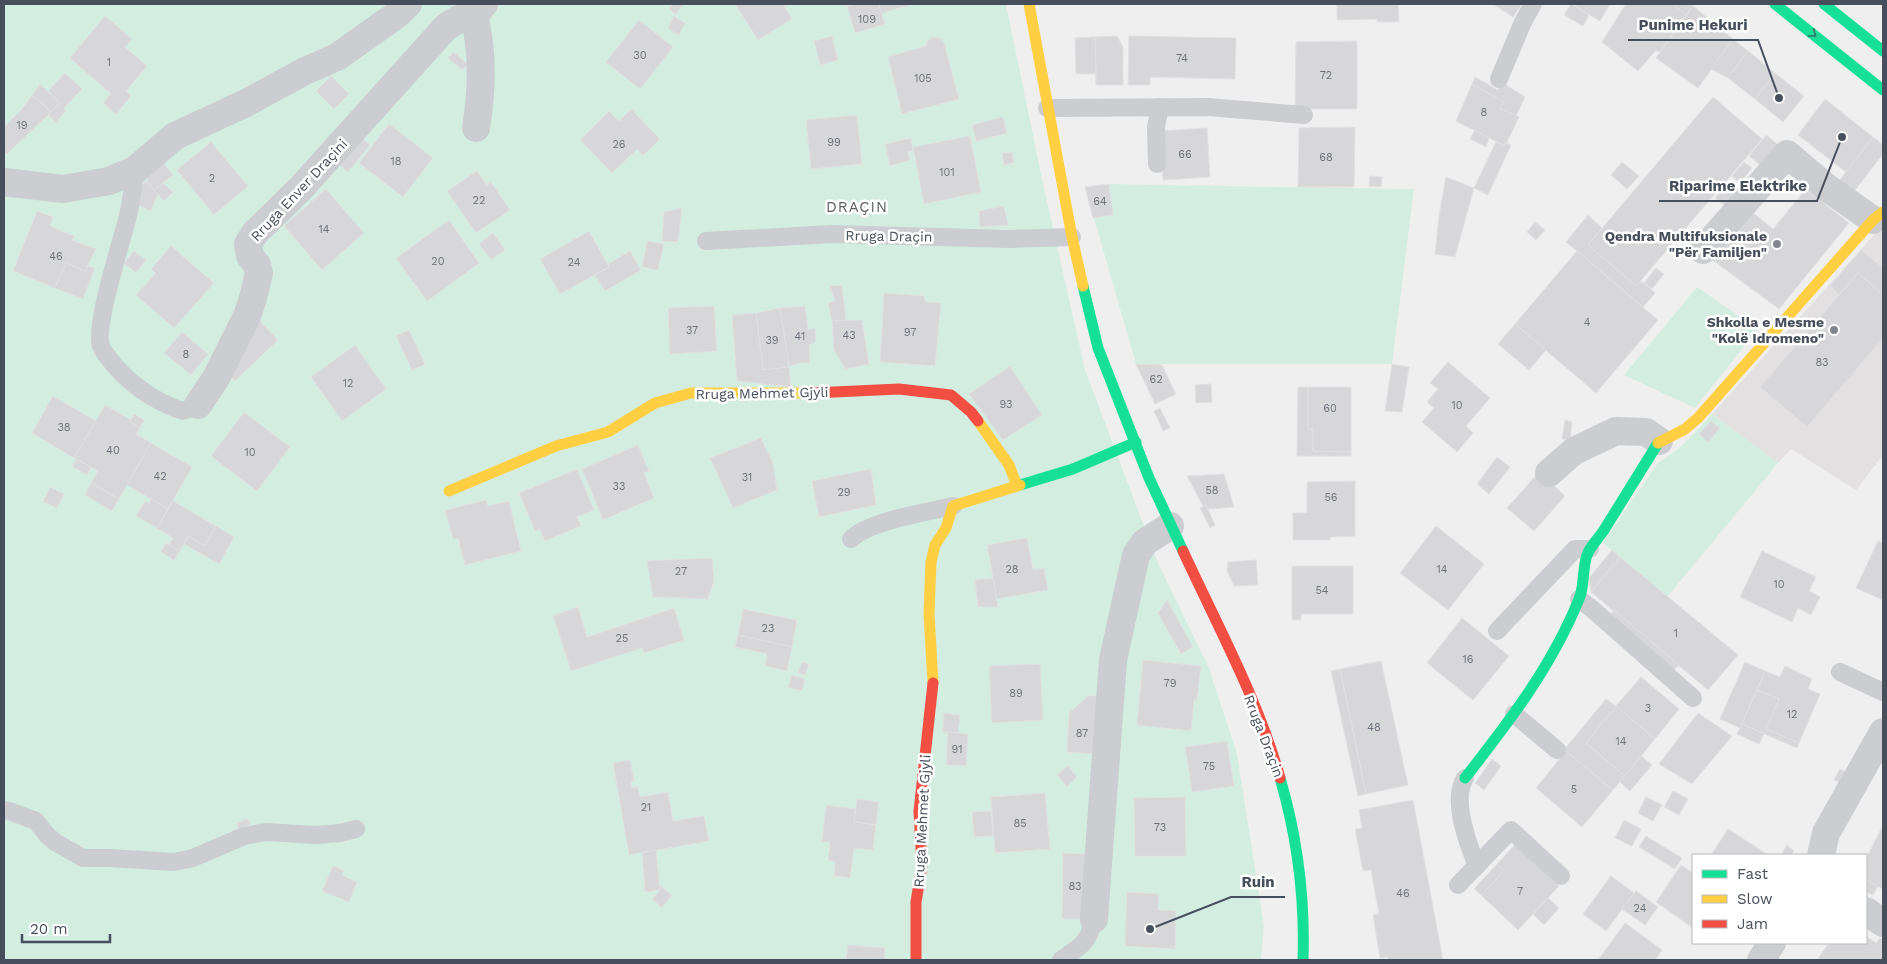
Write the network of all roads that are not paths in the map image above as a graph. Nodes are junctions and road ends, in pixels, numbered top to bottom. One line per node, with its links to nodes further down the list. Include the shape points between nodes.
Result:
1 (408, 4): 15 (street, via 337,57 175,136)
2 (1029, 4): 11 (street, Rruga Draçin)
3 (1533, 4): 8 (lane)
4 (1775, 4): 9 (street, one-way to 9)
5 (1824, 4): 7 (street)
6 (479, 9): 13 (street, Rruga Enver Draçini, via 481,81); 21 (street, Rruga Enver Draçini, via 446,27 301,188 255,233 248,244 259,273 253,298 216,378)
7 (1883, 51)
8 (1498, 79)
9 (1883, 90)
10 (1160, 107): 11 (lane); 12 (lane, via 1208,107); 14 (lane, via 1156,127)
11 (1046, 108): 18 (street, Rruga Draçin)
12 (1304, 116)
13 (476, 128)
14 (1157, 164)
15 (135, 170): 16 (street, via 109,181 63,189); 21 (lane, via 128,219 103,314 100,346 112,364 148,394 183,411)
16 (6, 182)
17 (1878, 216): 20 (street, via 1826,187 1787,154); 22 (street, via 1698,418 1685,429)
18 (1072, 237): 19 (lane, Rruga Draçin, via 1009,239 832,234); 23 (street, Rruga Draçin, via 1098,348)
19 (706, 241)
20 (1703, 250)
21 (198, 405)
22 (1659, 441): 24 (street, via 1646,432 1616,431 1574,451); 30 (street)
23 (1136, 442): 25 (street, via 1073,469); 28 (street, Rruga Draçin)
24 (1549, 473)
25 (1017, 486): 26 (street, Rruga Mehmet Gjyli, via 1009,465 995,444 971,412 951,395 899,389 691,394 656,403 608,432 556,446); 27 (street)
26 (449, 491)
27 (953, 506): 29 (lane, via 873,526); 50 (street, Rruga Mehmet Gjyli, via 931,562 929,614 933,684 920,810 922,865 916,902)
28 (1170, 526): 47 (street, via 1145,542 1136,555 1112,660); 52 (street, Rruga Draçin, via 1255,707 1273,753 1287,802 1297,860 1304,932)
29 (851, 539)
30 (1590, 550): 31 (street); 32 (lane, via 1575,548)
31 (1579, 599): 35 (lane); 36 (street, via 1560,639)
32 (1497, 631)
33 (1840, 672): 34 (lane)
34 (1883, 692)
35 (1693, 698)
36 (1514, 714): 38 (lane); 39 (street)
37 (1883, 732): 42 (street, via 1826,833)
38 (1557, 750)
39 (1465, 778): 43 (lane, via 1461,784 1462,816 1467,842)
40 (4, 810): 41 (lane, via 36,821 55,842 83,858 174,862 193,858 244,836 266,832 323,834)
41 (356, 829)
42 (1821, 854)
43 (1477, 866): 44 (lane, via 1511,830); 45 (lane)
44 (1561, 876)
45 (1458, 885)
46 (1867, 912): 48 (street)
47 (1094, 919): 51 (lane, via 1082,946)
48 (1883, 923)
49 (1771, 944): 53 (street)
50 (916, 960)
51 (1061, 960)
52 (1303, 960)
53 (1761, 960)

